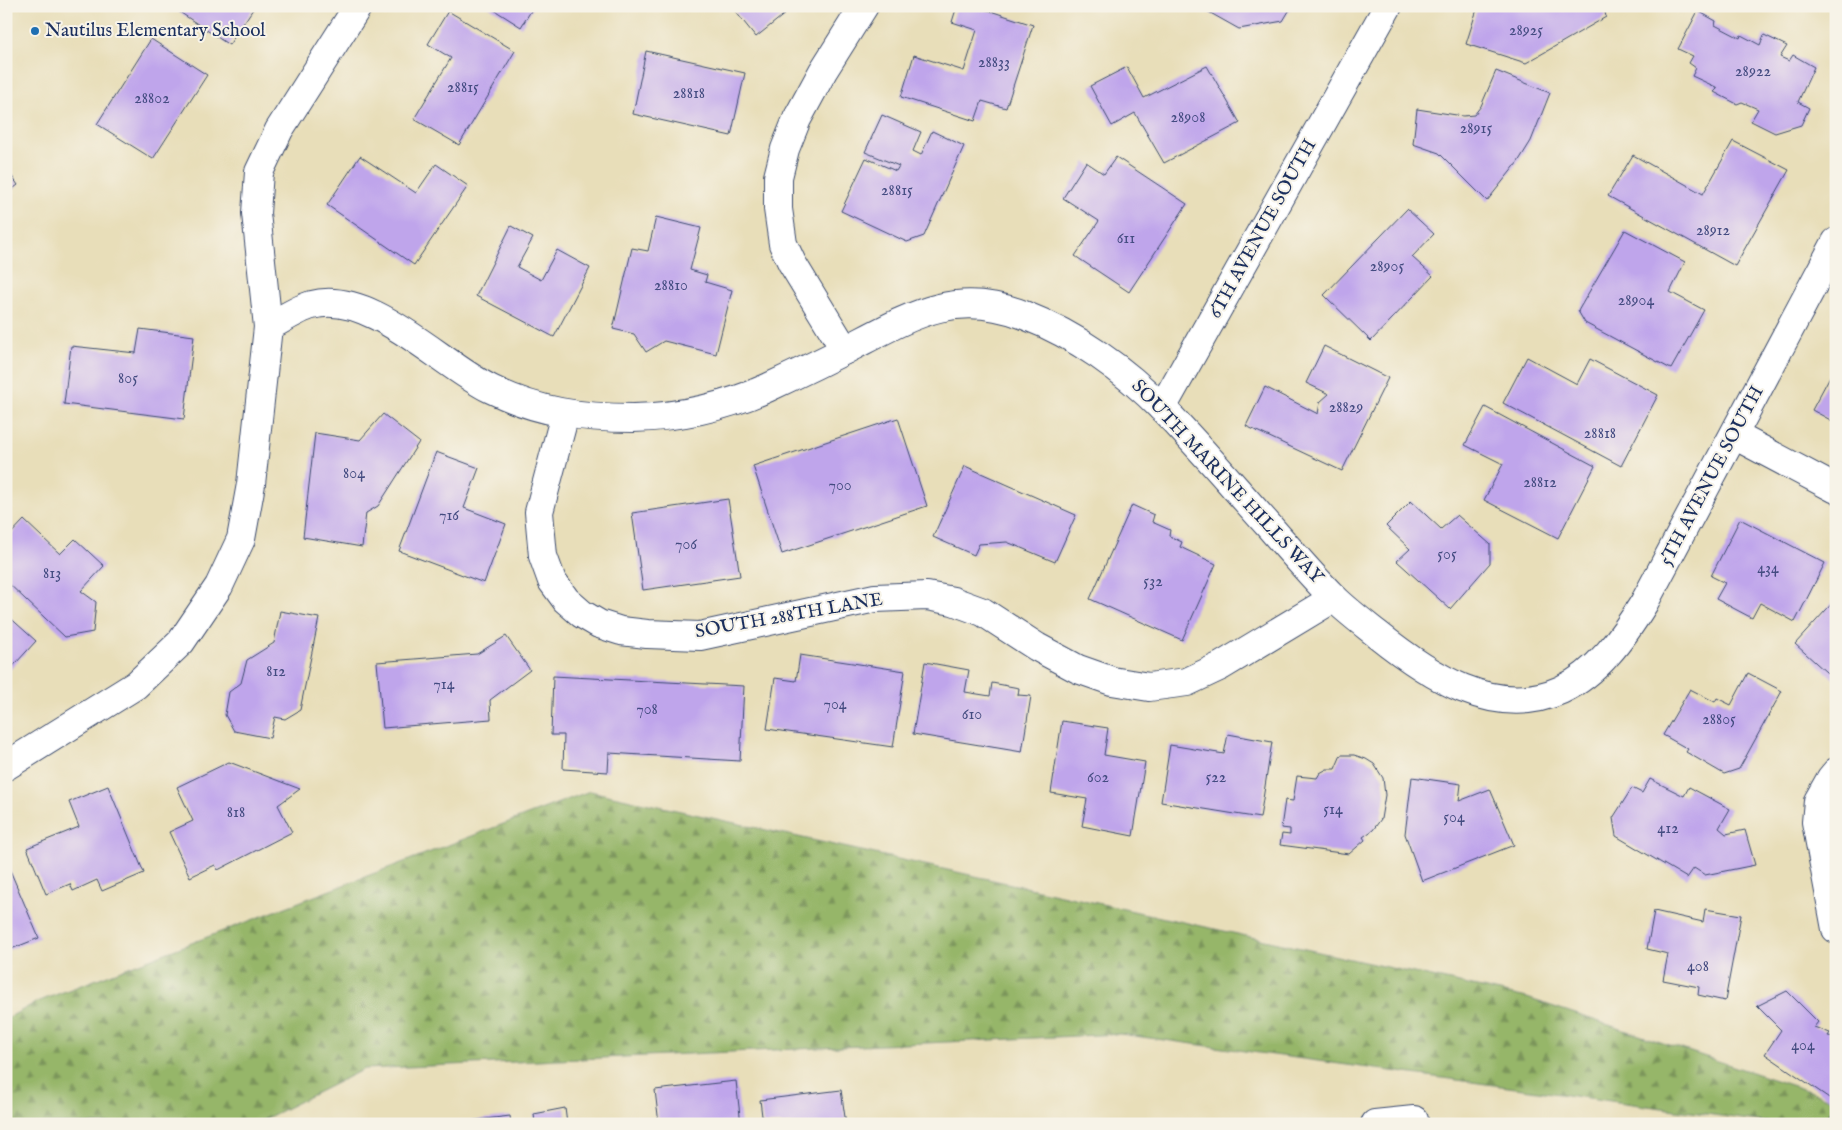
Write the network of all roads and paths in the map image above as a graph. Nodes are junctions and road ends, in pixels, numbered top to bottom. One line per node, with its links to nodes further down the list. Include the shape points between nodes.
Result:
1 (358, 6): 5 (street, via 279,130 259,172 256,213)
2 (864, 6): 6 (street, via 804,104 789,136 778,177 783,244)
3 (1388, 6): 7 (street, 6TH AVENUE SOUTH)
4 (1836, 242): 9 (street, 5TH AVENUE SOUTH)
5 (268, 327): 8 (street, SOUTH MARINE HILLS WAY, via 312,305 338,303 362,308 388,321 489,388); 12 (street, via 251,484 241,539 219,586 181,642 136,685)
6 (845, 350): 7 (street, SOUTH MARINE HILLS WAY, via 927,310 957,304 993,305 1024,315 1092,351 1129,377); 8 (street, SOUTH MARINE HILLS WAY, via 764,390 700,411 646,417 600,418)
7 (1162, 408): 11 (street, SOUTH MARINE HILLS WAY)
8 (565, 414): 11 (street, SOUTH 288TH LANE, via 539,512 543,556 552,581 566,600 599,624 621,631 700,636 875,598 927,596 983,612 1078,669 1112,681 1149,687 1187,682 1213,670)
9 (1734, 435): 10 (street); 11 (street, 5TH AVENUE SOUTH, via 1626,632 1585,674 1562,689 1514,700 1469,692 1419,665)
10 (1836, 489)
11 (1334, 598)
12 (6, 766)
13 (1836, 772): 14 (street, via 1818,801 1816,822)
14 (1836, 929)
15 (1414, 1120): 16 (street)
16 (1375, 1124)

